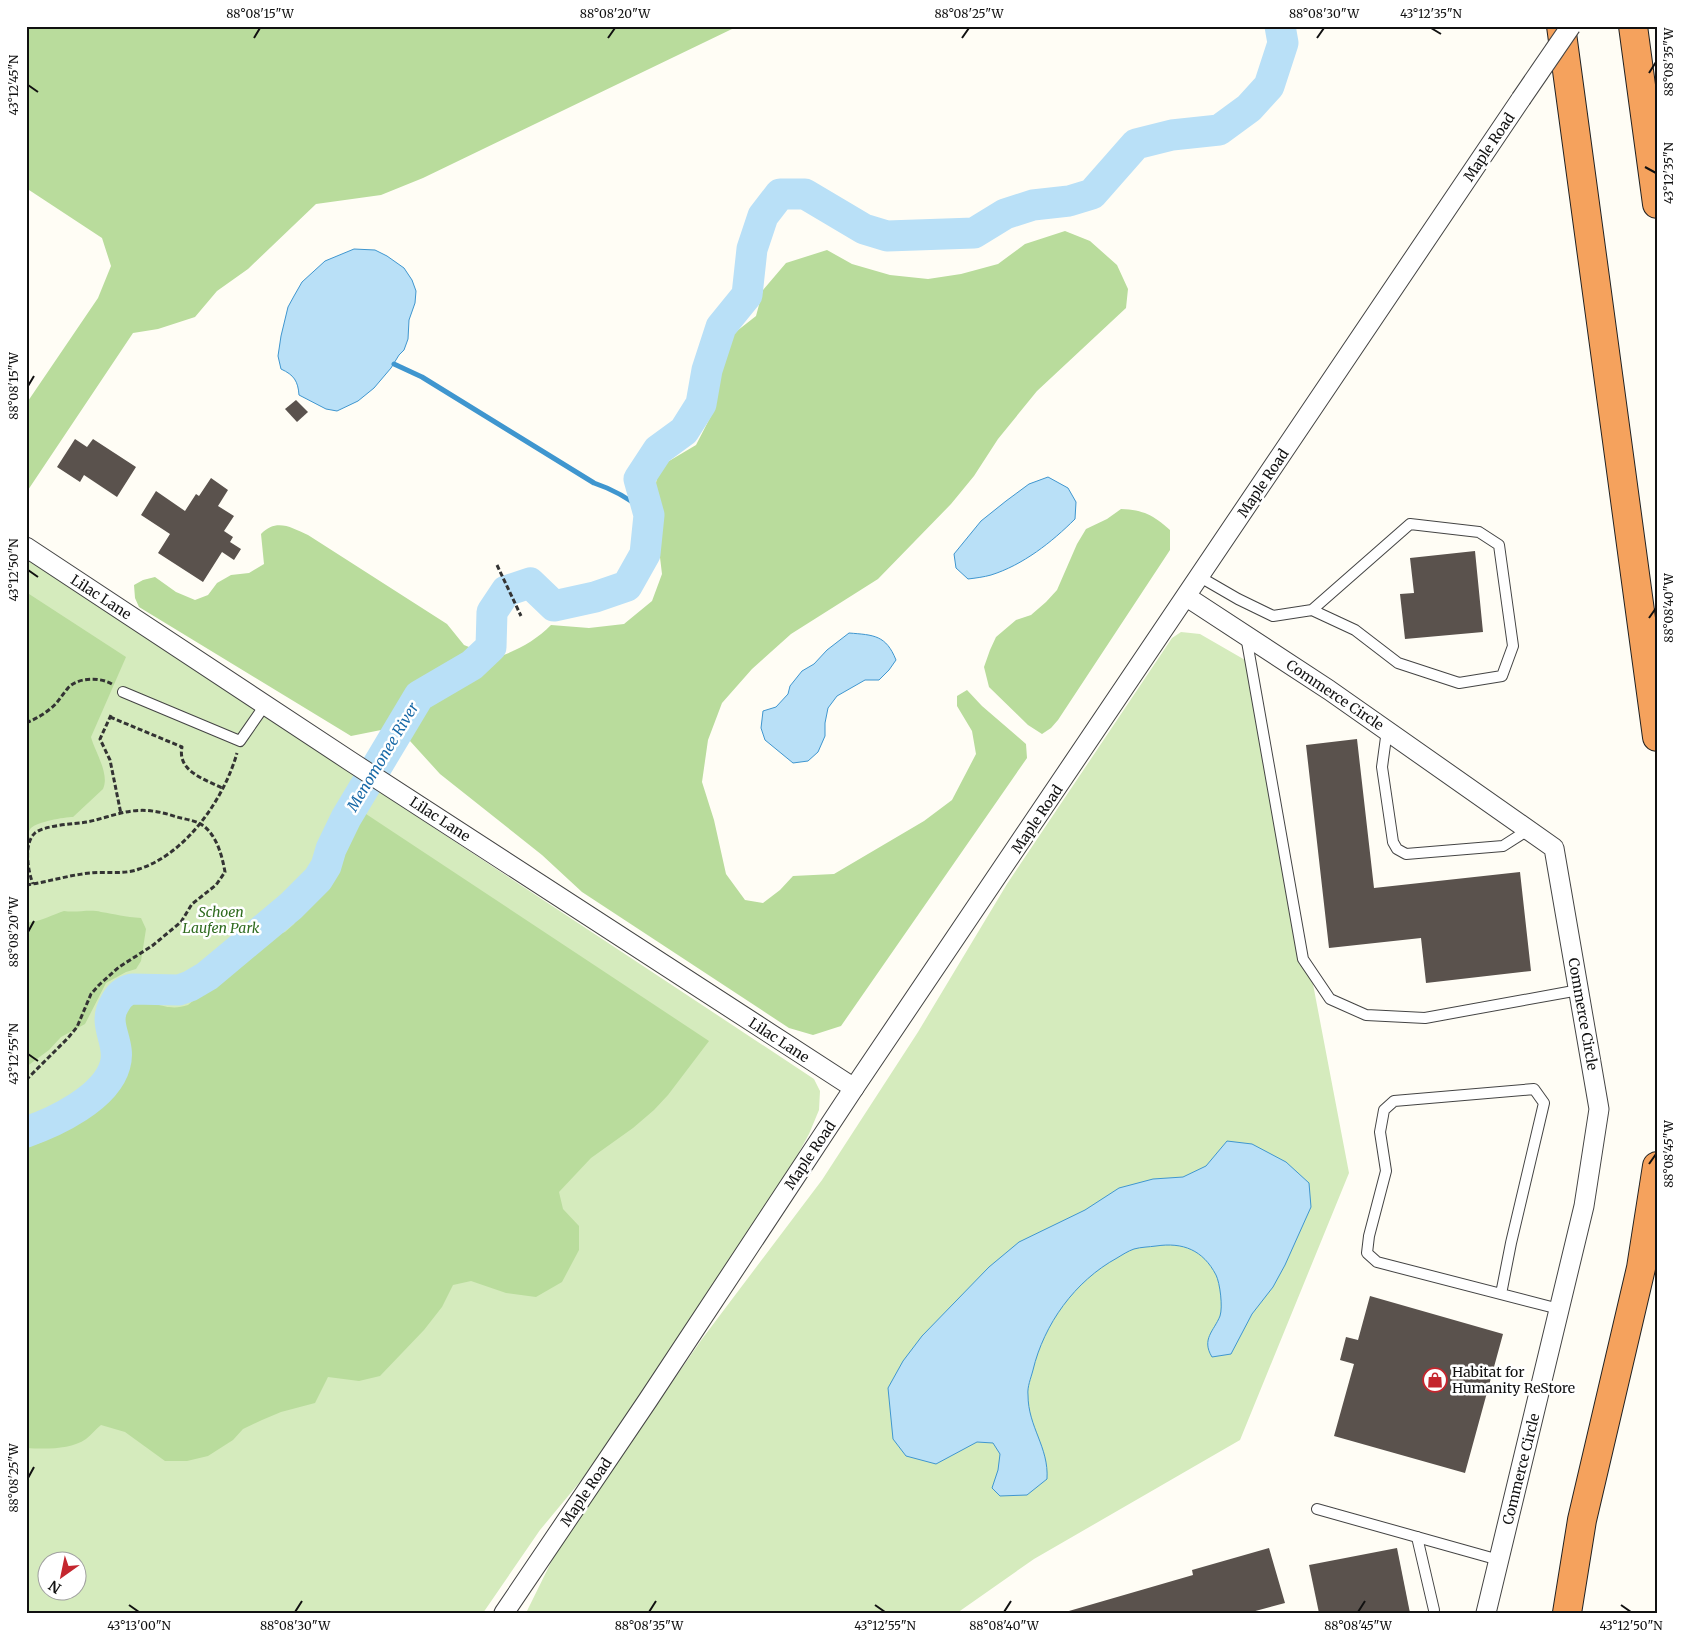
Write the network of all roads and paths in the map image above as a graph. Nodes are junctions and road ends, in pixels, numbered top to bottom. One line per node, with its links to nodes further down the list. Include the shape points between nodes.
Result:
1 (1561, 26): 18 (highway)
2 (1570, 26): 8 (street, Maple Road, bridge)
3 (1634, 26): 4 (highway); 5 (highway)
4 (1657, 150)
5 (1657, 204)
6 (26, 547): 15 (street, Lilac Lane)
7 (497, 566): 11 (path)
8 (1200, 577): 9 (street, Maple Road); 10 (lane, via 1273,616)
9 (1187, 597): 12 (street, Commerce Circle); 28 (street, Maple Road)
10 (1312, 610): 10 (lane, via 1410,524 1479,532 1499,545 1513,646 1502,676 1459,683 1398,663 1355,630)
11 (520, 616)
12 (1246, 636): 17 (street, Commerce Circle); 26 (lane, via 1303,959 1330,999 1366,1015 1424,1018)
13 (112, 684): 16 (path, via 95,679 76,682 52,709)
14 (123, 692): 19 (lane)
15 (265, 705): 19 (lane); 28 (street, Lilac Lane)
16 (26, 723)
17 (1386, 730): 23 (street, Commerce Circle); 23 (lane, via 1382,767 1393,842 1397,849 1406,854 1503,846)
18 (1657, 736)
19 (240, 741): 20 (path, via 233,767)
20 (222, 788): 21 (path, via 187,768 181,757 183,745 110,716 100,739 110,760); 22 (path)
21 (121, 814): 22 (path, via 145,810 161,812); 24 (path, via 36,833 28,849)
22 (199, 824): 24 (path, via 173,850 141,869 90,873); 27 (path, via 211,834 218,846 225,872 222,878 192,904 181,922 99,985 91,994 78,1027)
23 (1528, 830): 26 (street, Commerce Circle, via 1554,848)
24 (33, 884): 25 (path)
25 (26, 885)
26 (1578, 990): 31 (street, Commerce Circle, via 1599,1109 1584,1206)
27 (26, 1080)
28 (854, 1088): 37 (street, Maple Road)
29 (1657, 1166): 33 (highway, via 1641,1268)
30 (1502, 1294): 30 (lane, via 1377,1262 1367,1253 1386,1171 1380,1132 1384,1110 1394,1100 1534,1089 1544,1103); 31 (lane)
31 (1559, 1309): 35 (street, Commerce Circle)
32 (1316, 1508): 34 (lane)
33 (1582, 1520): 39 (highway); 40 (highway)
34 (1417, 1537): 35 (lane); 36 (lane)
35 (1499, 1560): 38 (street, Commerce Circle)
36 (1434, 1610)
37 (504, 1613)
38 (1486, 1613)
39 (1547, 1613)
40 (1567, 1613)

